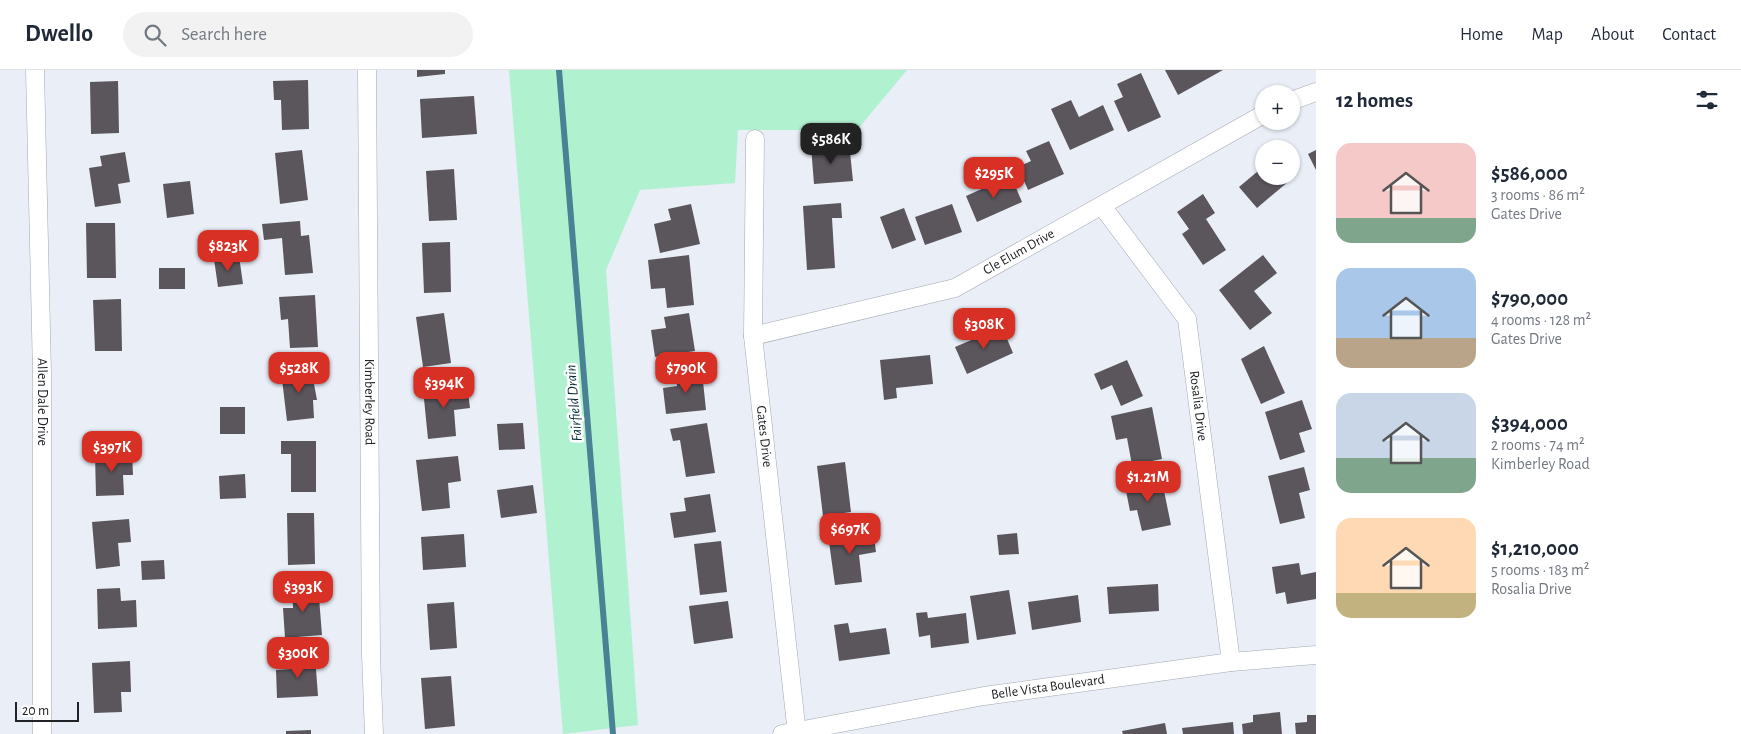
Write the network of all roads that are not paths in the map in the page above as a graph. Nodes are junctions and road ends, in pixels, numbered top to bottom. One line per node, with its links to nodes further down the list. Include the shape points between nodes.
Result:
1 (35, 70): 12 (street, Allen Dale Drive, via 42,373)
2 (367, 70): 13 (street, Kimberley Road)
3 (1316, 92): 4 (street)
4 (1300, 98)
5 (1255, 119): 7 (street, Cle Elum Drive)
6 (755, 139): 8 (street, Gates Drive)
7 (1102, 206): 8 (street, Cle Elum Drive, via 955,288); 10 (street, Rosalia Drive, via 1187,319)
8 (753, 336): 11 (street, Gates Drive)
9 (1316, 655): 10 (street, Belle Vista Boulevard)
10 (1231, 662): 11 (street, Belle Vista Boulevard, via 984,696)
11 (792, 733)
12 (42, 734)
13 (374, 734)

